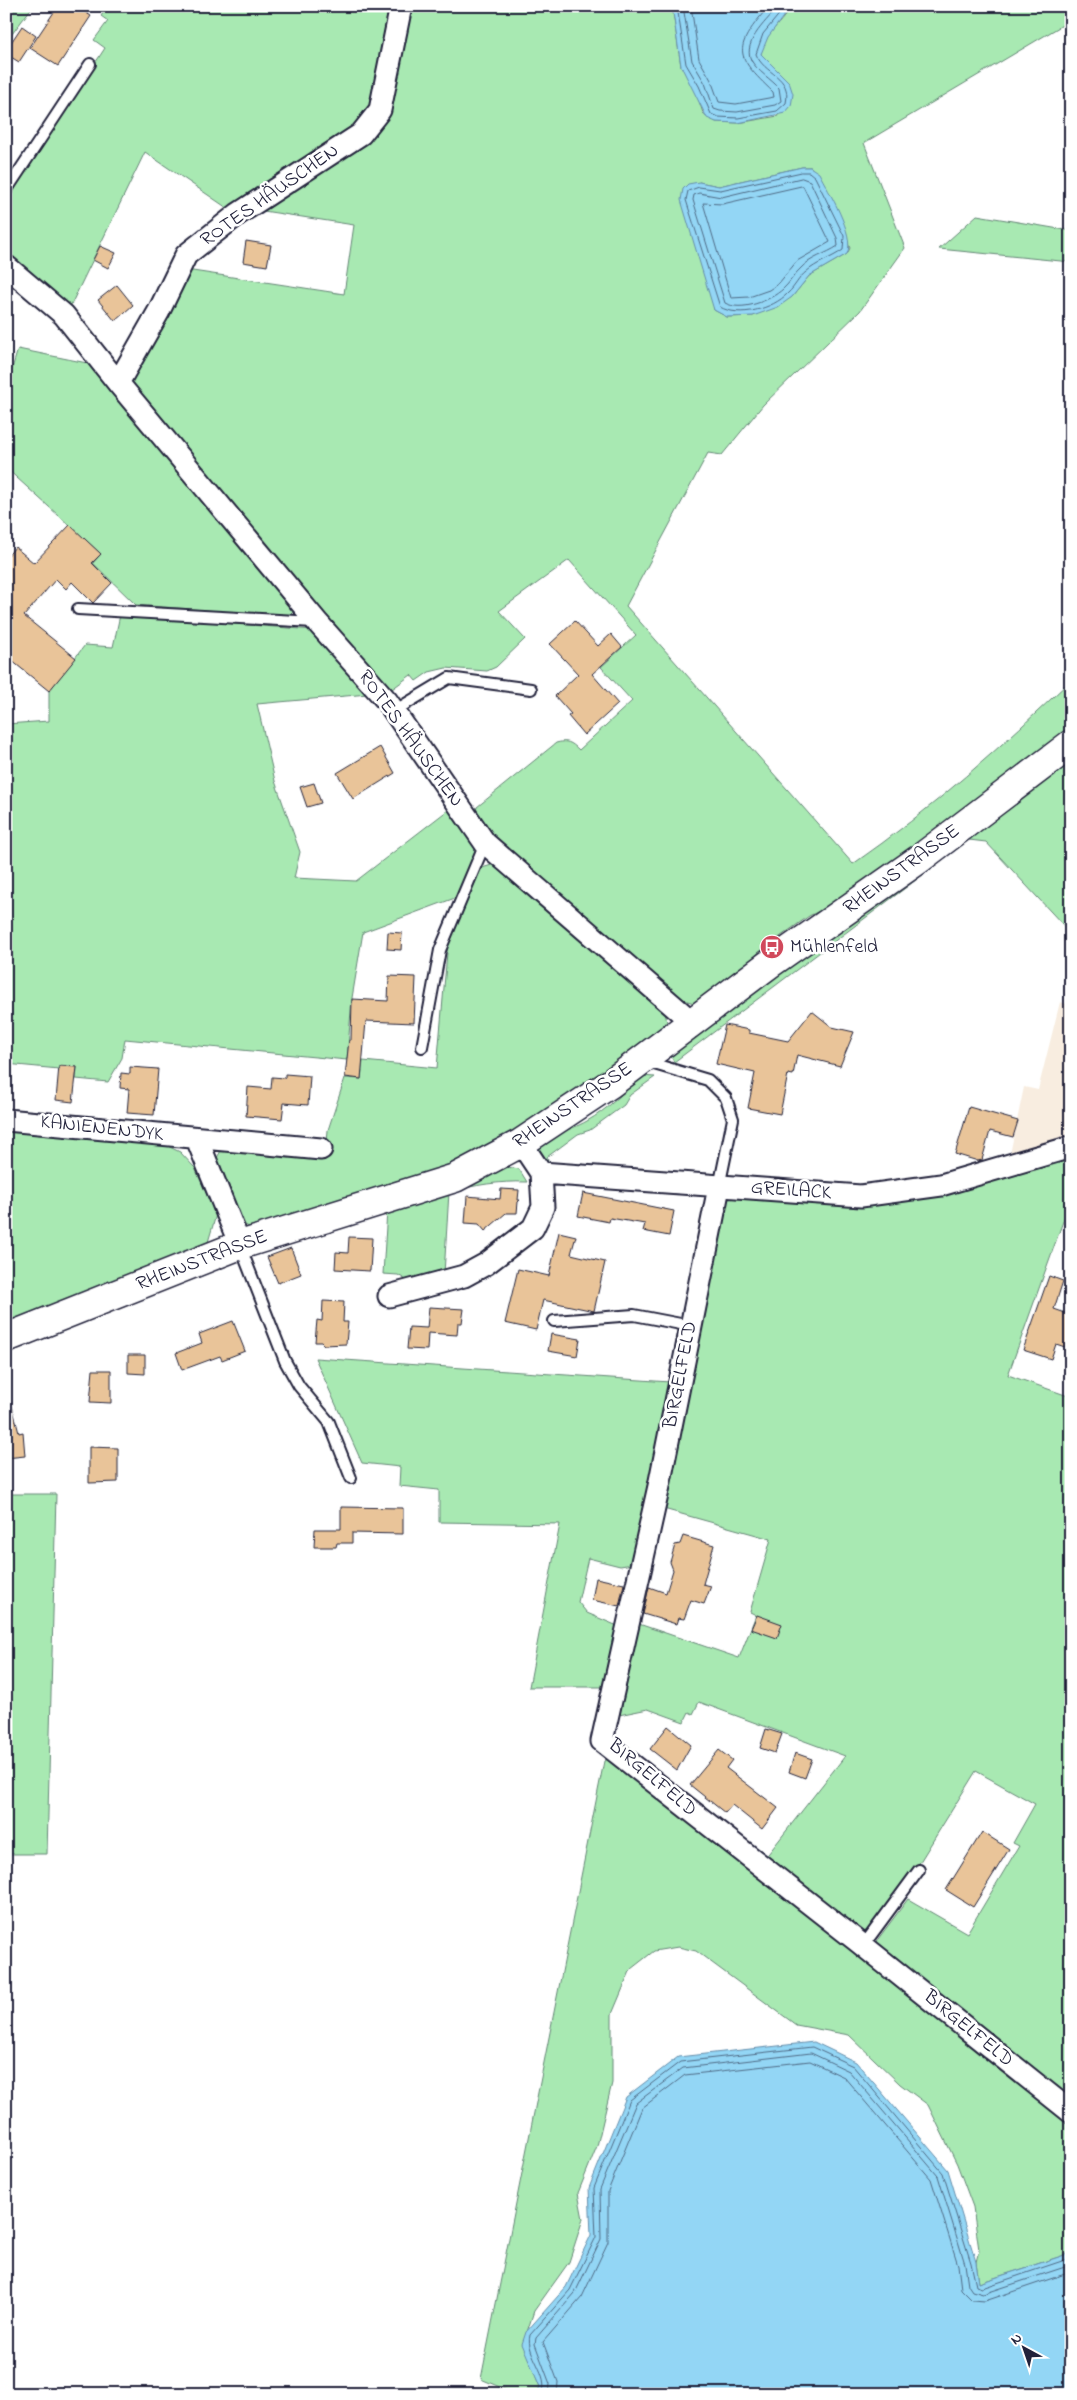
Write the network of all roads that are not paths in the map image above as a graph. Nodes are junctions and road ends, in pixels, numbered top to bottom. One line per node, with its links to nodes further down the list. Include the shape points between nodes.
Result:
1 (401, 6): 5 (street, ROTES HÄUSCHEN, via 380,110 361,134 238,214 186,256 159,312)
2 (90, 64): 3 (lane)
3 (6, 191)
4 (6, 266): 5 (street, ROTES HÄUSCHEN, via 64,315)
5 (118, 383): 7 (street, ROTES HÄUSCHEN)
6 (78, 609): 7 (lane)
7 (318, 622): 9 (street, ROTES HÄUSCHEN)
8 (532, 689): 9 (lane, via 449,678)
9 (394, 711): 11 (street, ROTES HÄUSCHEN)
10 (1071, 744): 12 (main road, RHEINSTRASSE, via 918,860)
11 (485, 843): 12 (street, ROTES HÄUSCHEN); 13 (lane, via 440,950)
12 (692, 1022): 14 (main road, RHEINSTRASSE)
13 (422, 1047)
14 (641, 1060): 17 (main road, RHEINSTRASSE); 21 (lane, via 708,1080 726,1098 733,1120)
15 (6, 1120): 16 (street, KANIENENDYK)
16 (197, 1139): 19 (street, KANIENENDYK); 22 (street)
17 (521, 1143): 20 (street); 22 (main road, RHEINSTRASSE, via 455,1178)
18 (1071, 1148): 21 (street, GREILACK, via 941,1185 860,1196)
19 (321, 1149)
20 (541, 1173): 21 (street, GREILACK); 23 (street, via 543,1208 533,1228 486,1264 464,1276)
21 (719, 1187): 25 (street, BIRGELFELD)
22 (240, 1245): 26 (main road, RHEINSTRASSE); 27 (lane, via 285,1361 299,1386 330,1422)
23 (389, 1296)
24 (554, 1321): 25 (lane, via 634,1315)
25 (691, 1326): 29 (street, BIRGELFELD, via 602,1741)
26 (6, 1338)
27 (351, 1478)
28 (919, 1870): 29 (lane)
29 (863, 1946): 30 (street, BIRGELFELD)
30 (1071, 2112)

